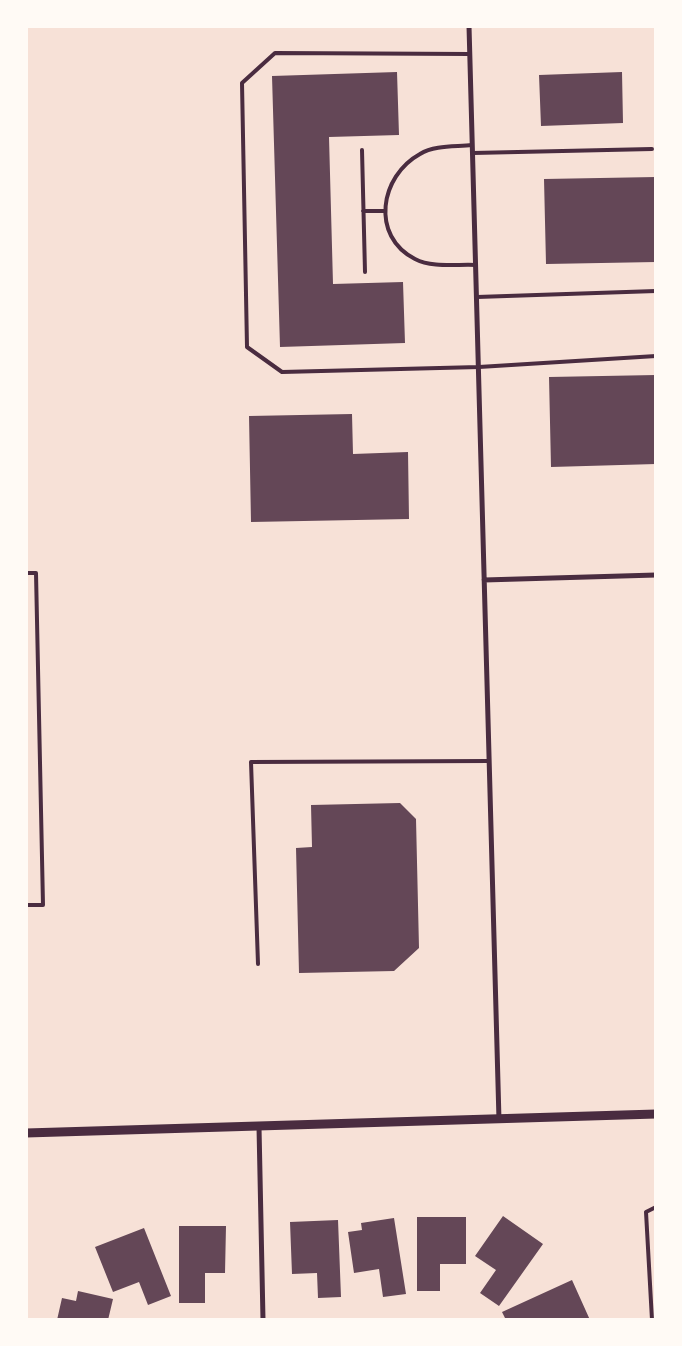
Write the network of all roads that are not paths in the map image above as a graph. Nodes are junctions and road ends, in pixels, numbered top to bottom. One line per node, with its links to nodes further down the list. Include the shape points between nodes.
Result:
1 (469, 26): 2 (street)
2 (470, 54): 3 (street); 14 (lane, via 275,53 242,83 247,347 282,372)
3 (472, 145): 6 (street); 8 (lane, via 436,148 406,163 389,185)
4 (652, 149): 6 (lane)
5 (362, 150): 7 (lane)
6 (473, 153): 9 (street)
7 (363, 211): 8 (lane); 10 (lane)
8 (385, 211): 9 (lane, via 393,240 416,260)
9 (476, 265): 12 (street)
10 (365, 272)
11 (656, 291): 12 (lane)
12 (477, 297): 14 (street)
13 (656, 356): 14 (lane)
14 (479, 366): 17 (street)
15 (26, 573): 19 (lane, via 36,573 43,905)
16 (656, 575): 17 (street)
17 (484, 580): 18 (street)
18 (489, 761): 20 (lane, via 251,762); 22 (street)
19 (26, 905)
20 (258, 964)
21 (656, 1114): 22 (street)
22 (499, 1120): 23 (street)
23 (259, 1127): 24 (street); 26 (street)
24 (26, 1133)
25 (656, 1207): 27 (lane, via 646,1212)
26 (263, 1320)
27 (652, 1320)

